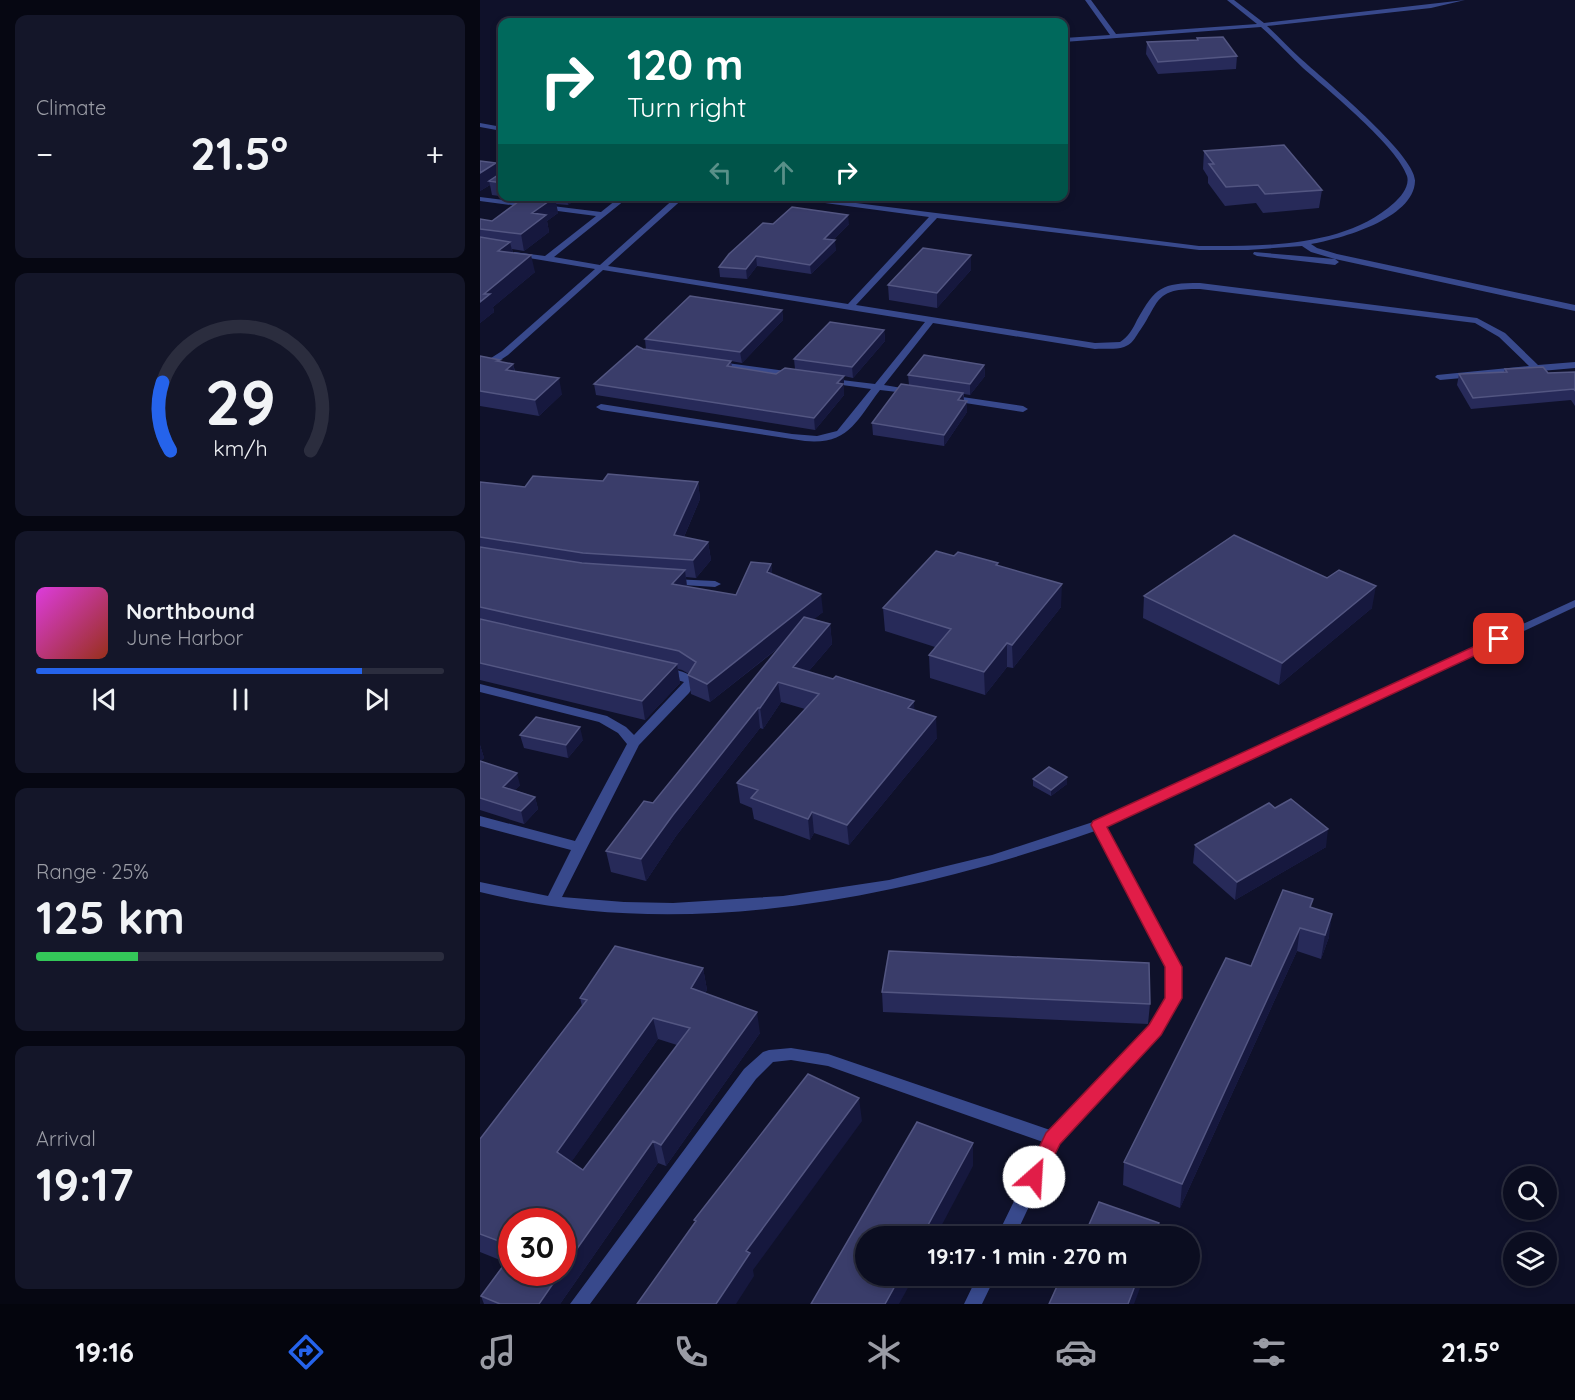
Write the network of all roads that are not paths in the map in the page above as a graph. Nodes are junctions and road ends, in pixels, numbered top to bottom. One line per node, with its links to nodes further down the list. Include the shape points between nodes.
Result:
1 (1088, 0): 5 (street)
2 (1230, 0): 4 (street)
3 (1462, 0): 4 (street)
4 (1263, 25): 5 (street); 19 (street, via 1383,138 1412,178 1407,195 1392,212)
5 (1114, 36): 6 (street)
6 (1068, 40)
7 (480, 125): 8 (street)
8 (498, 128)
9 (480, 165): 10 (street)
10 (498, 167)
11 (482, 196): 12 (street)
12 (498, 198)
13 (514, 201): 17 (street)
14 (620, 201): 17 (street)
15 (676, 201): 24 (street)
16 (814, 201): 18 (street)
17 (604, 215): 23 (street)
18 (934, 217): 21 (street); 26 (street)
19 (1341, 235): 20 (street); 25 (street, via 1336,244 1339,249)
20 (1302, 242): 21 (street, via 1268,247); 25 (street, via 1314,250)
21 (1199, 248): 25 (street)
22 (503, 252): 23 (street)
23 (548, 258): 24 (street)
24 (603, 266): 26 (street); 29 (street, via 505,353 493,361)
25 (1381, 266): 27 (street)
26 (849, 308): 28 (street)
27 (1575, 308)
28 (930, 321): 32 (street, via 1109,346 1128,342 1157,292 1174,286 1200,286 1477,321 1511,340); 36 (street)
29 (480, 362)
30 (715, 365): 33 (street)
31 (1575, 365): 32 (street)
32 (1534, 368): 34 (street)
33 (808, 377)
34 (1440, 377)
35 (820, 379): 36 (street)
36 (878, 386): 37 (street); 39 (street, via 842,434 819,440)
37 (923, 393)
38 (934, 395): 40 (street)
39 (601, 407)
40 (1023, 409)
41 (662, 581): 42 (street)
42 (715, 584)
43 (1575, 603): 48 (street)
44 (648, 668): 46 (street, via 691,681)
45 (483, 692): 46 (street, via 603,719)
46 (634, 743): 49 (street)
47 (480, 821): 49 (street)
48 (1098, 825): 51 (street, via 1019,853 863,891 737,907 613,909); 52 (street, via 1174,967 1173,998 1155,1030)
49 (579, 847): 51 (street)
50 (480, 887): 51 (street)
51 (554, 901)
52 (1053, 1138): 53 (street); 55 (street, via 828,1060 791,1054 769,1056 750,1074)
53 (1011, 1226)
54 (982, 1286): 56 (street)
55 (579, 1304)
56 (973, 1304)

